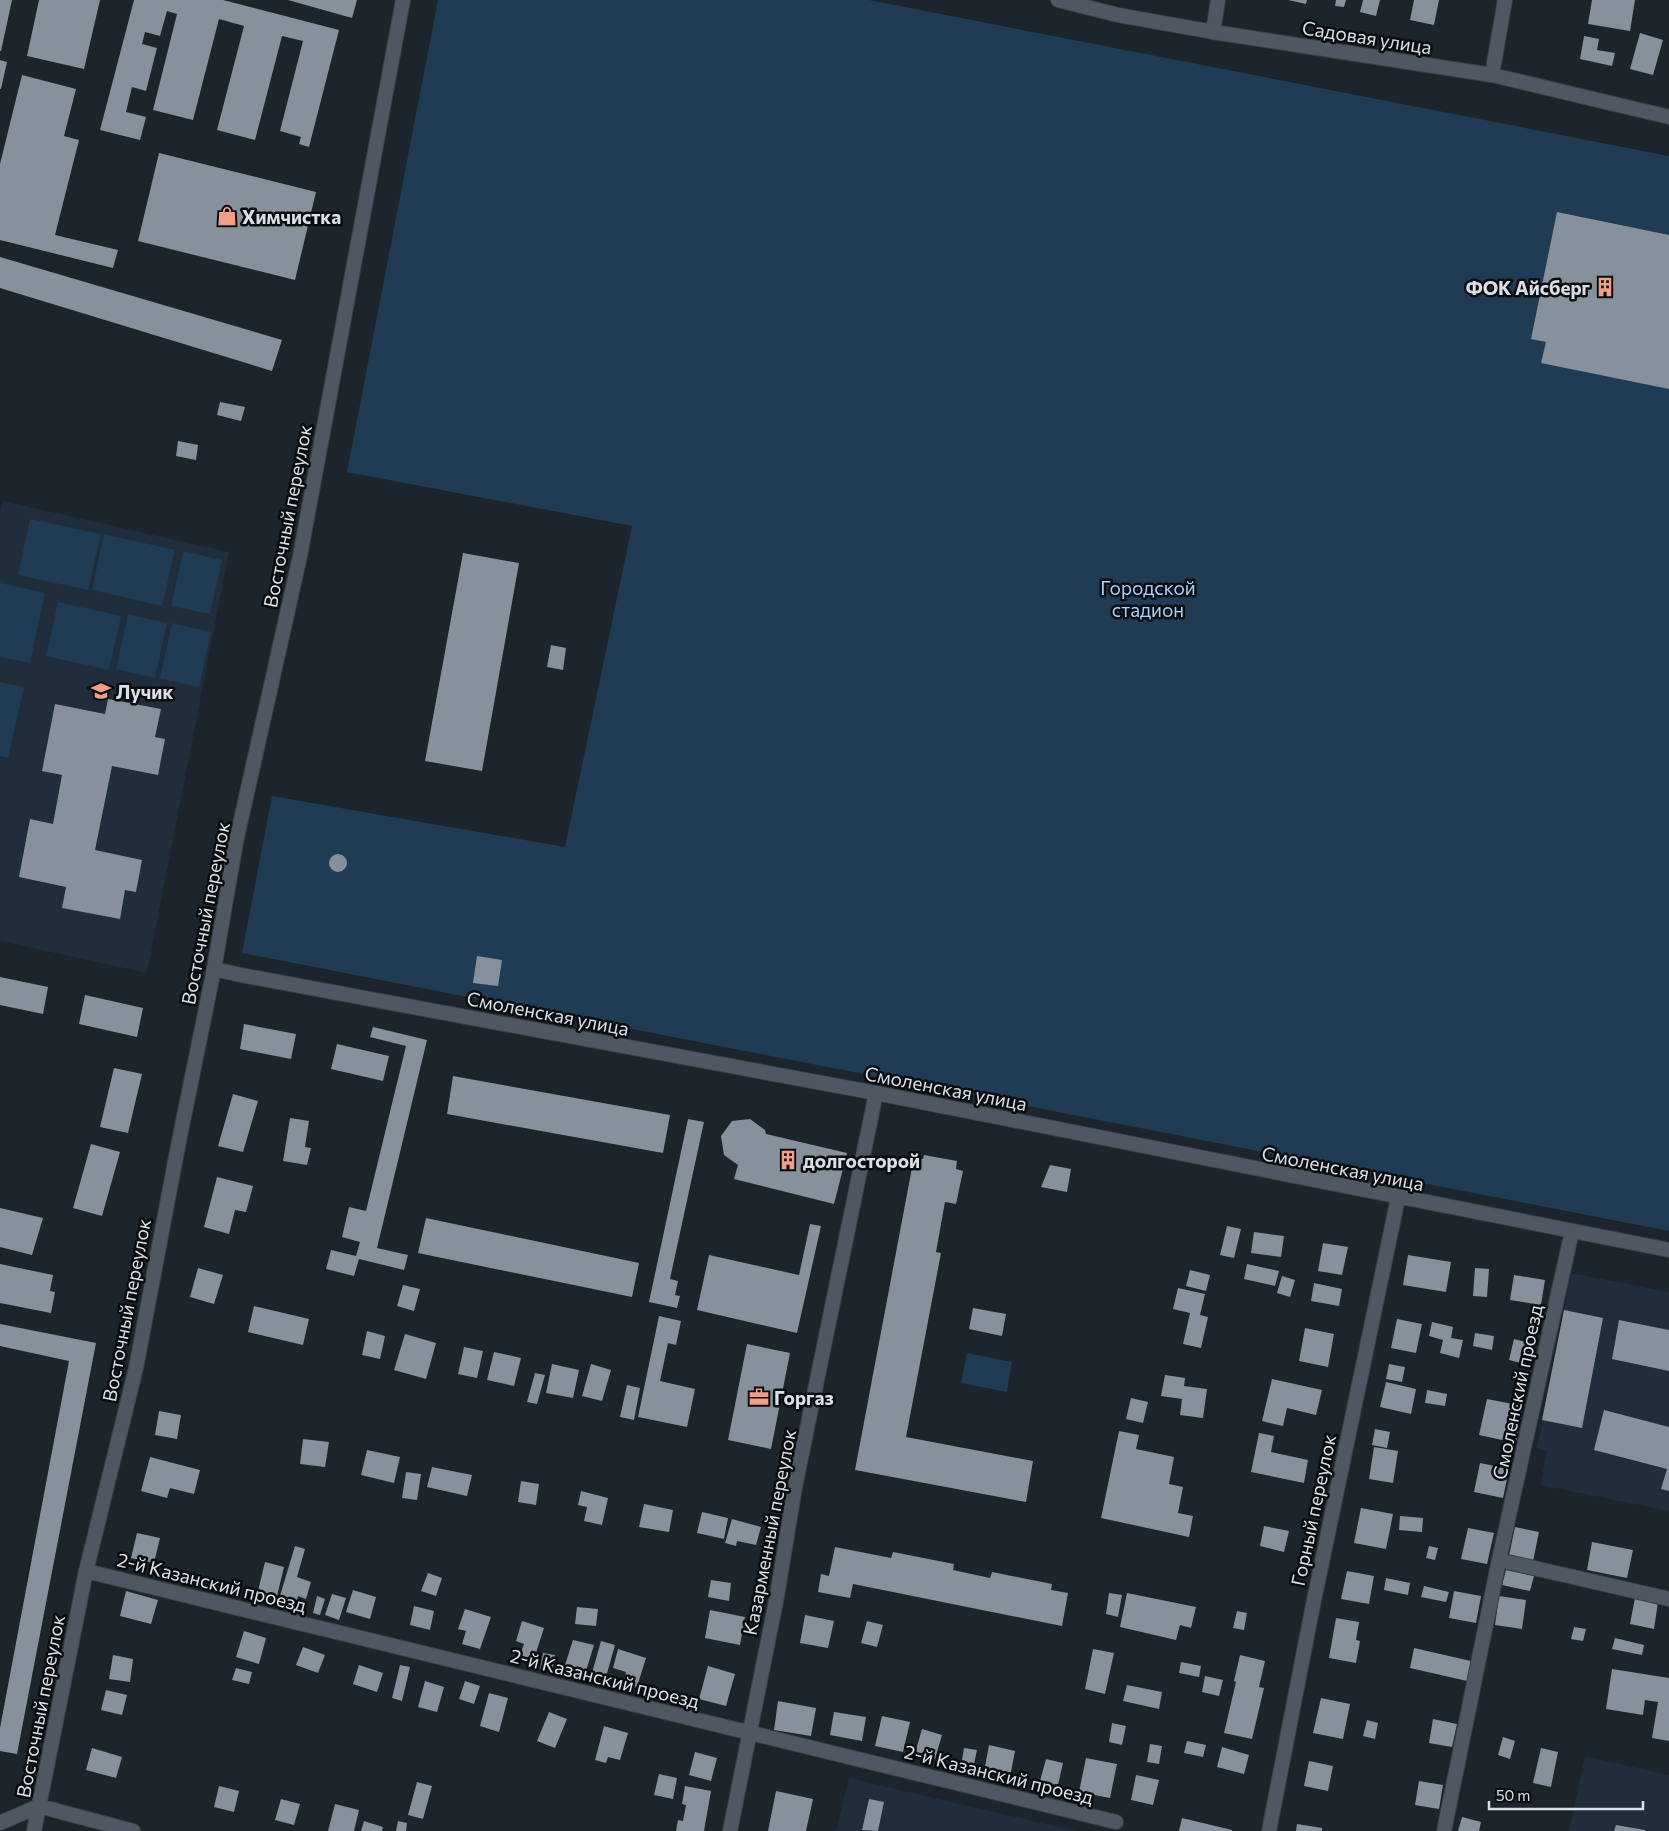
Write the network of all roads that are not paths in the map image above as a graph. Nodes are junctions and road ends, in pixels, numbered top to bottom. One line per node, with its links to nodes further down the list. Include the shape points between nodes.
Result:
1 (403, 0): 8 (street, Восточный переулок, via 300,556 236,842)
2 (1058, 0): 5 (street, Садовая улица, via 1118,15)
3 (1218, 0): 5 (street)
4 (1505, 0): 6 (street)
5 (1213, 32): 6 (street, Садовая улица)
6 (1492, 75): 7 (street, Садовая улица)
7 (1669, 116)
8 (214, 969): 9 (street, Смоленская улица); 14 (street, Восточный переулок, via 136,1368)
9 (876, 1093): 10 (street, Смоленская улица); 16 (street, Казарменный переулок, via 795,1487)
10 (1398, 1198): 11 (street, Смоленская улица); 23 (street, Горный переулок)
11 (1572, 1231): 12 (street, Смоленская улица); 13 (street, Смоленский проезд)
12 (1669, 1250)
13 (1499, 1560): 15 (street); 24 (street, Смоленский проезд)
14 (86, 1571): 16 (street, 2-й Казанский проезд); 17 (street, Восточный переулок)
15 (1669, 1599)
16 (749, 1733): 18 (street, 2-й Казанский проезд); 22 (street, Казарменный переулок)
17 (39, 1806): 19 (street); 20 (street, Восточный переулок); 21 (street)
18 (1116, 1822)
19 (0, 1823)
20 (34, 1831)
21 (134, 1831)
22 (730, 1831)
23 (1269, 1831)
24 (1444, 1831)

